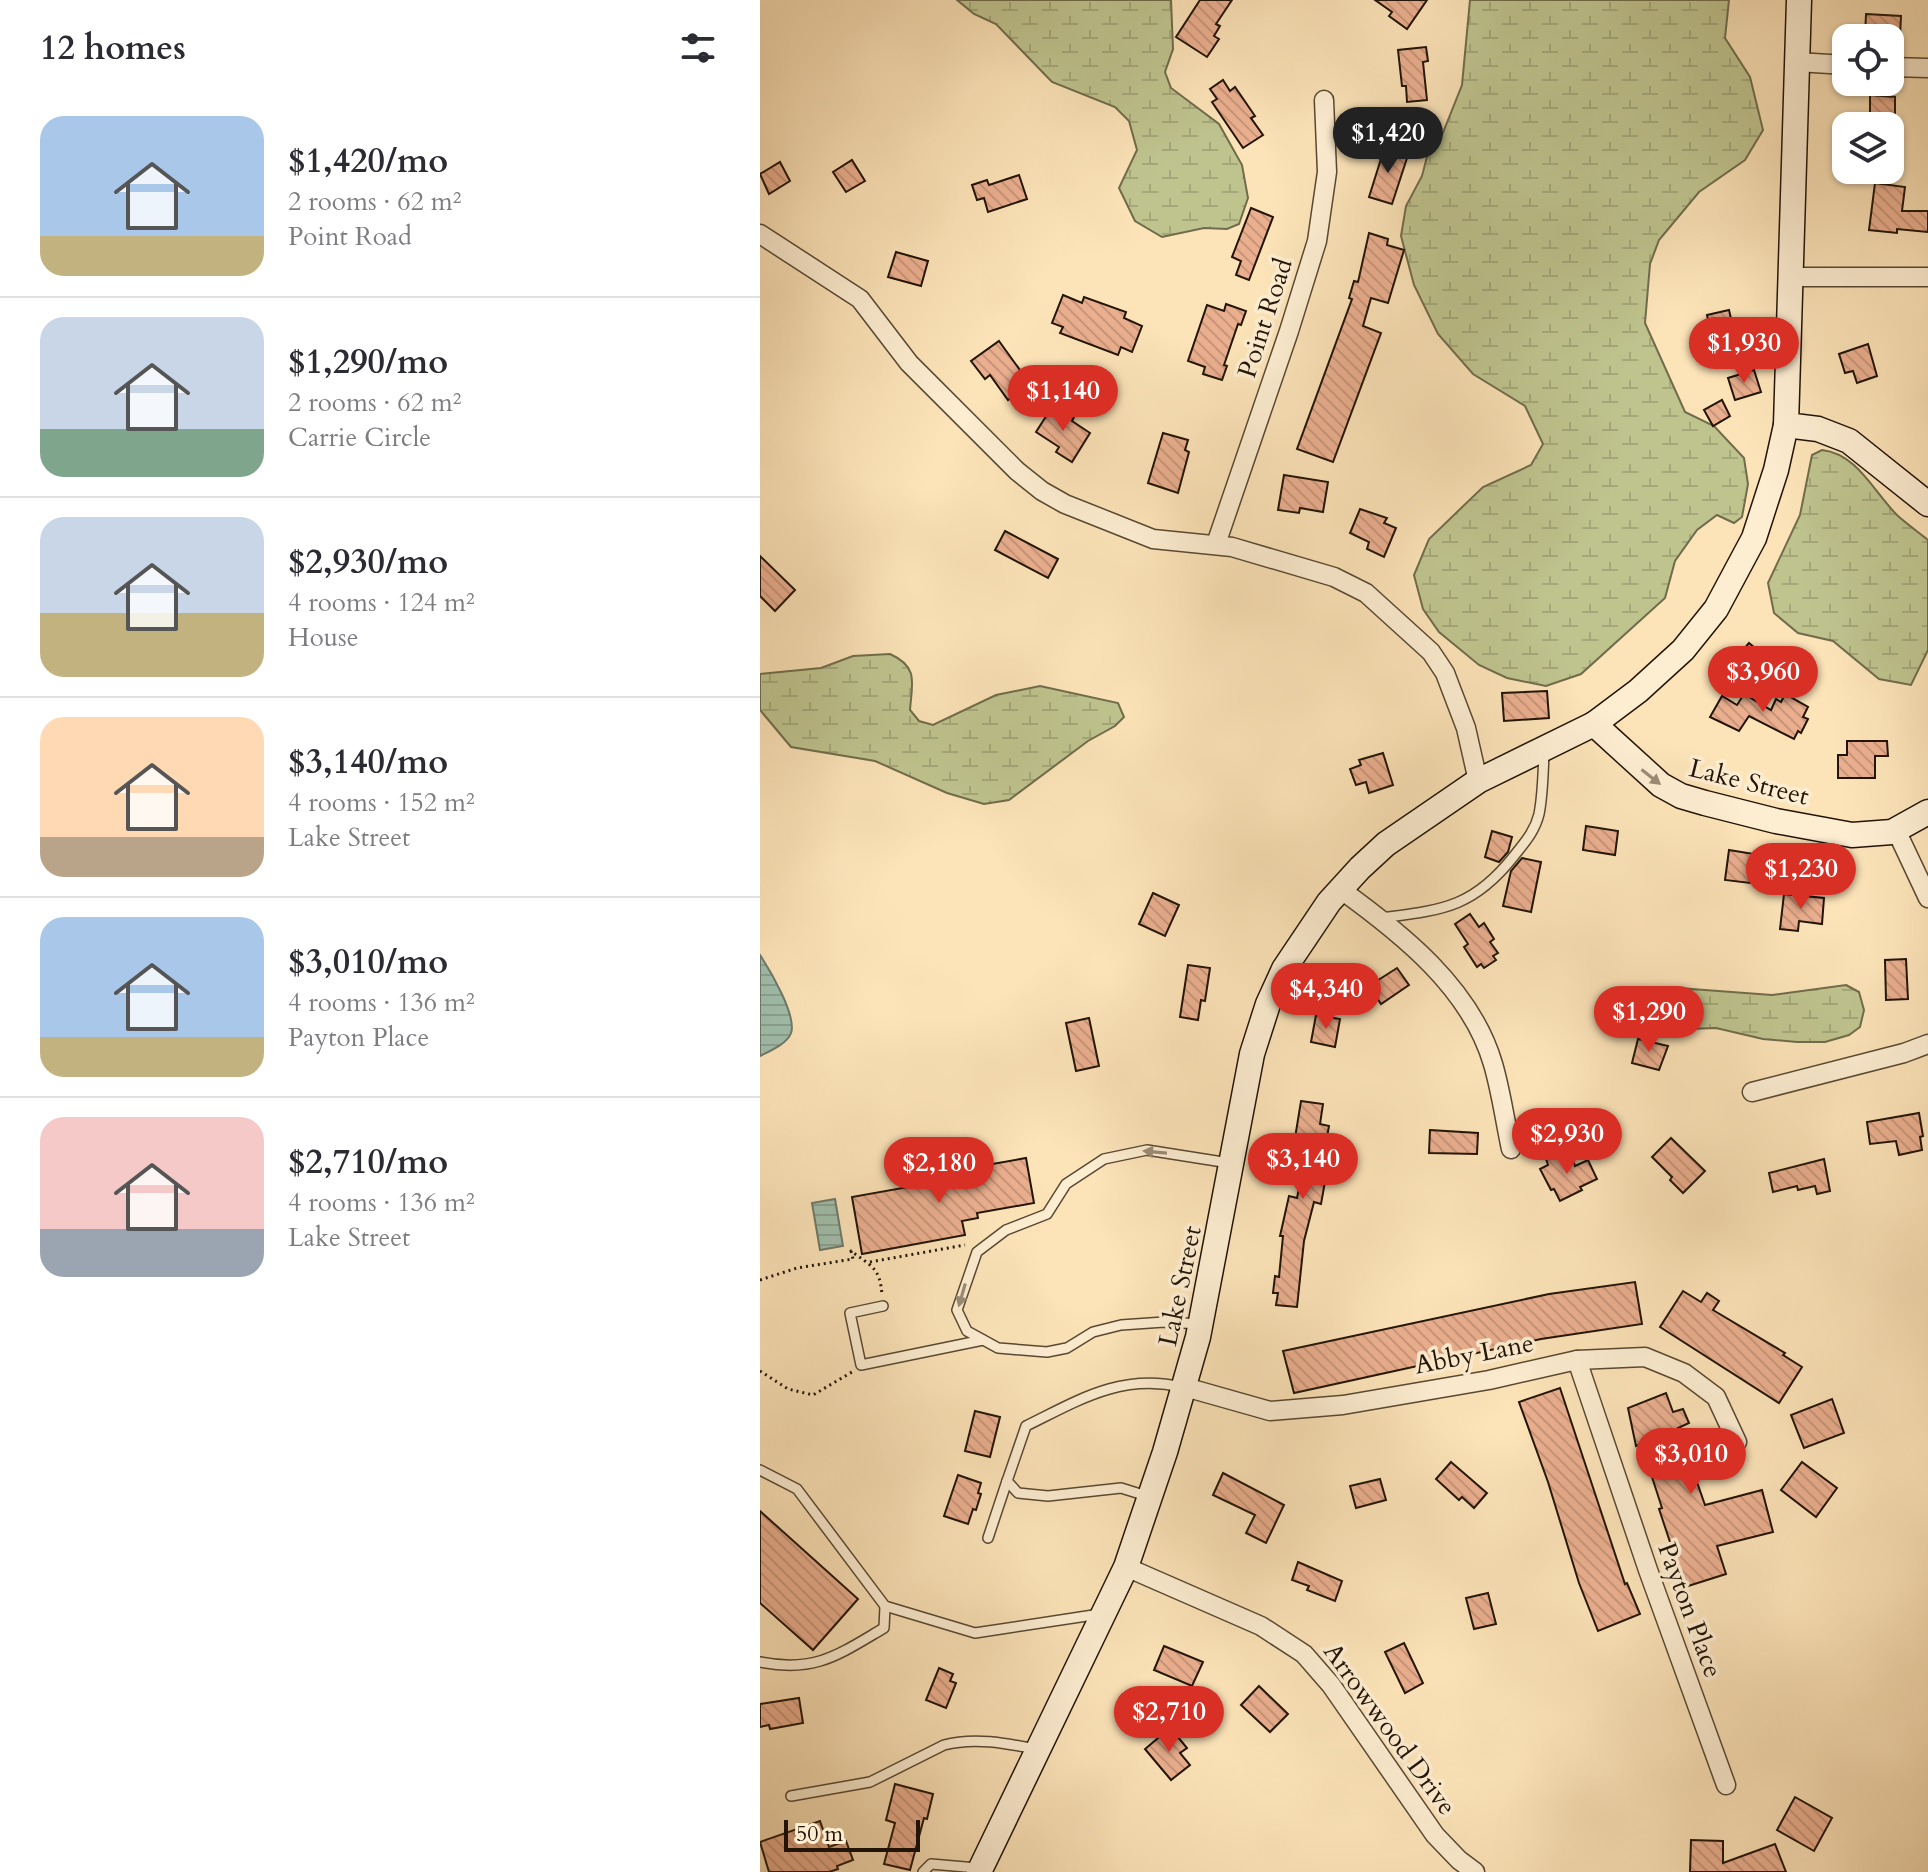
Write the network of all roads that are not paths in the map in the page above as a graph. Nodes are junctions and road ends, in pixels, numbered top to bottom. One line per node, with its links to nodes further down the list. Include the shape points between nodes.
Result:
1 (1799, 0): 2 (main road)
2 (1797, 62): 3 (street); 8 (main road)
3 (1832, 64)
4 (1904, 67): 5 (street)
5 (1928, 68)
6 (1324, 100): 12 (street, Point Road, via 1327,172 1317,241)
7 (760, 234): 12 (street, via 860,299 909,363 1042,491 1153,539)
8 (1792, 277): 9 (street); 10 (main road)
9 (1928, 277)
10 (1786, 425): 11 (main road, via 1849,441); 13 (main road, via 1754,538 1716,609 1683,650)
11 (1928, 504)
12 (1216, 544): 15 (street, via 1334,577 1366,593 1398,620 1445,673 1466,728)
13 (1594, 724): 14 (main road, Lake Street); 17 (main road, Lake Street, one-way to 17, via 1643,771 1681,796 1851,835)
14 (1544, 750): 15 (main road, Lake Street); 20 (lane, via 1532,833 1485,887 1441,910)
15 (1478, 781): 18 (main road, Lake Street, via 1386,844)
16 (1928, 812): 17 (main road, Lake Street)
17 (1896, 830): 19 (street)
18 (1340, 889): 20 (street); 24 (main road, Lake Street, via 1292,955 1268,1004 1248,1070)
19 (1928, 898)
20 (1381, 918): 23 (street, via 1446,982 1474,1023 1492,1061)
21 (1928, 1044): 22 (street)
22 (1752, 1092)
23 (1511, 1149)
24 (1232, 1163): 26 (main road, Lake Street); 27 (lane, one-way to 27, via 1147,1150 1104,1159 1066,1184 1047,1214 1006,1230 977,1252 957,1310 967,1331)
25 (883, 1306): 27 (lane, via 850,1313 861,1365)
26 (1201, 1324): 27 (lane, via 1121,1325 1047,1352 998,1348); 29 (main road, Lake Street)
27 (983, 1340)
28 (1577, 1360): 29 (street, Abby Lane, via 1343,1405 1270,1411); 30 (street, Abby Lane, via 1645,1357 1684,1373 1716,1397); 40 (street, Payton Place)
29 (1185, 1387): 32 (lane, via 1126,1383 1026,1426); 33 (main road, Lake Street)
30 (1737, 1442)
31 (760, 1470): 36 (lane, via 797,1489)
32 (1007, 1481): 33 (lane, via 1018,1493 1048,1496 1121,1488); 34 (lane)
33 (1150, 1497): 35 (main road, Lake Street)
34 (988, 1538)
35 (1126, 1567): 37 (main road, Lake Street); 44 (street, Arrowwood Drive, via 1261,1626 1304,1654 1435,1835)
36 (885, 1606): 37 (lane, via 975,1633); 38 (lane, via 884,1628 827,1661 784,1667)
37 (1103, 1614): 39 (main road, Lake Street)
38 (760, 1662)
39 (1038, 1749): 41 (lane, via 957,1742 870,1782); 42 (main road, Lake Street)
40 (1726, 1785)
41 (791, 1796)
42 (980, 1870): 43 (lane, via 931,1864)
43 (923, 1872)
44 (1475, 1872)

